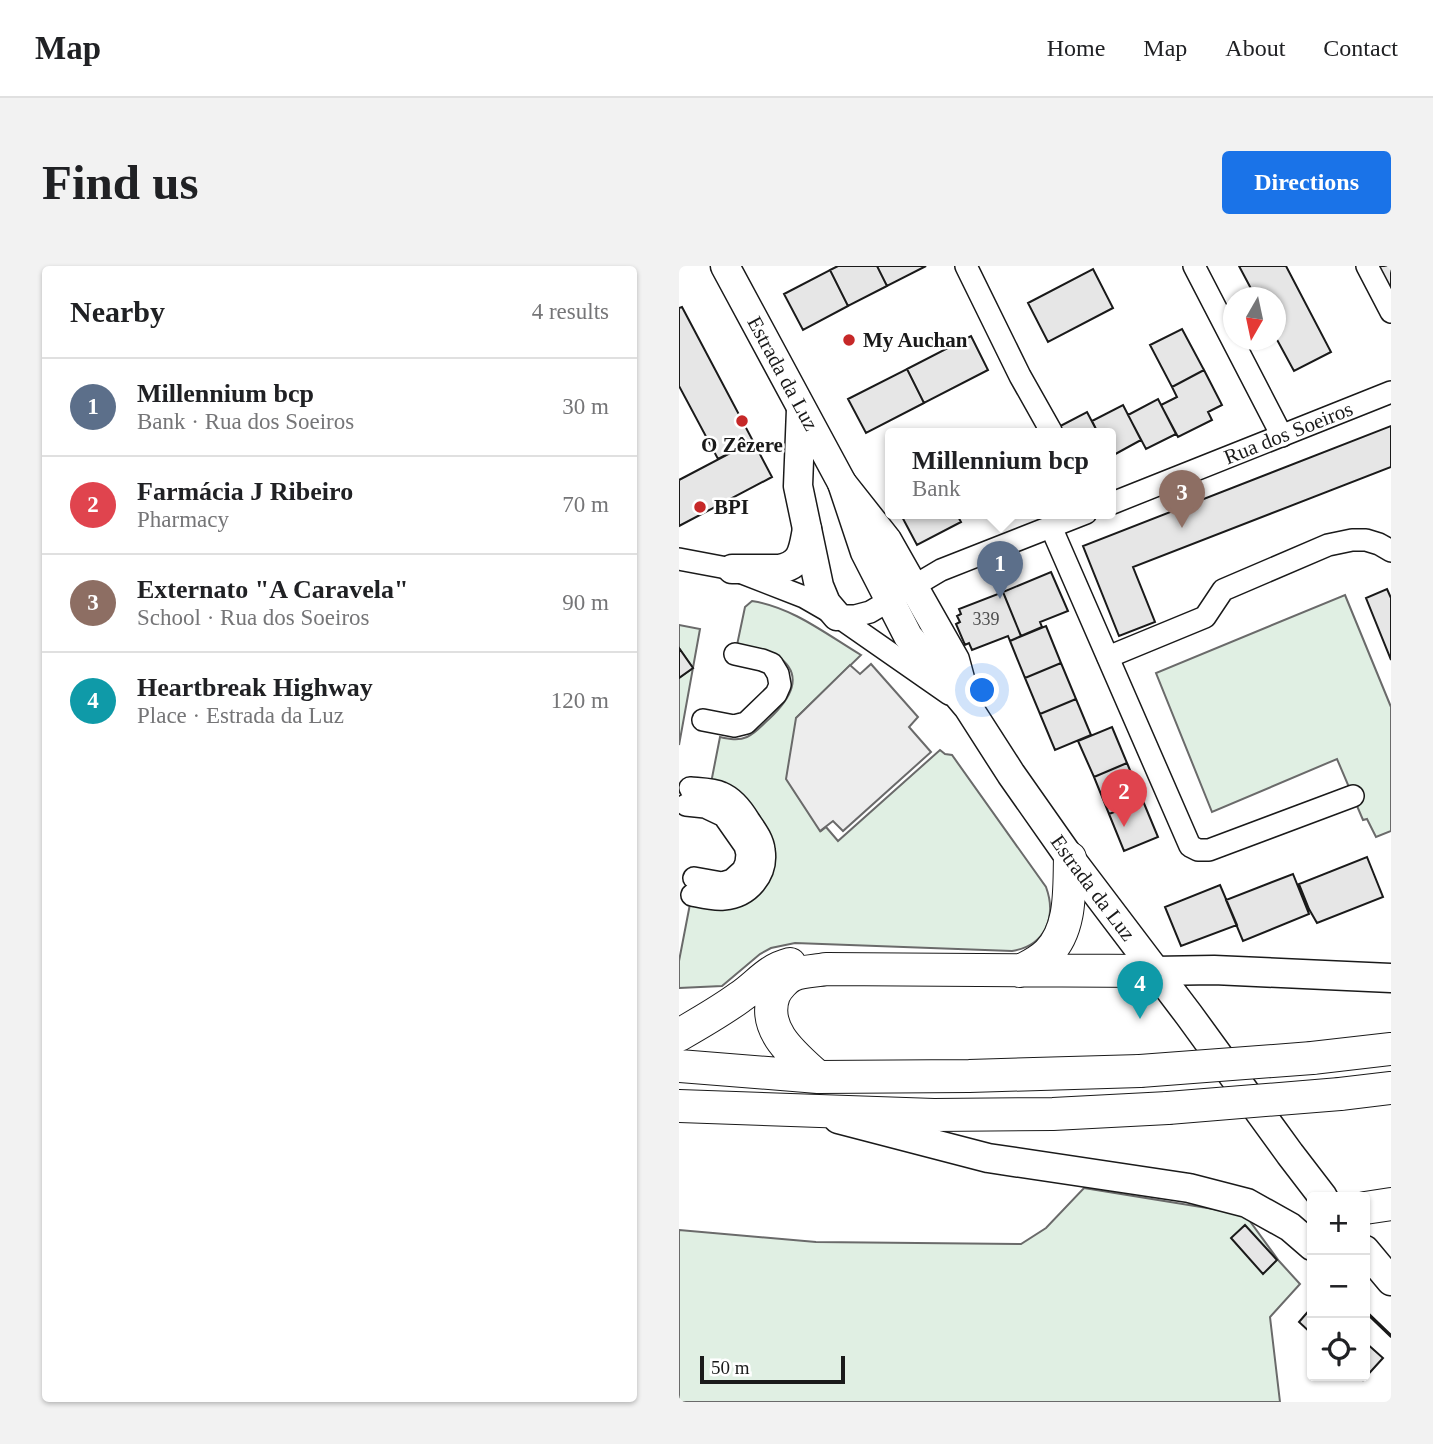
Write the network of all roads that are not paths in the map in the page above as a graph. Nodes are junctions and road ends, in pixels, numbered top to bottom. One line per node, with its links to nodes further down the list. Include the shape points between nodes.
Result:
1 (725, 266): 7 (main road, Estrada da Luz)
2 (965, 266): 8 (street)
3 (1194, 266): 9 (street)
4 (1367, 266): 5 (street)
5 (1391, 312)
6 (1391, 392): 9 (street, Rua dos Soeiros)
7 (801, 408): 13 (main road, via 798,486); 17 (main road, Estrada da Luz, via 842,483 865,552)
8 (1049, 428)
9 (1282, 436): 10 (street, Rua dos Soeiros)
10 (1116, 502)
11 (1071, 519): 12 (street)
12 (1051, 527): 17 (street, via 941,570); 20 (street)
13 (807, 529): 16 (main road, via 802,553 787,568); 18 (main road, via 820,586)
14 (1391, 551): 20 (street, via 1366,540 1328,545 1223,590 1205,617)
15 (679, 559): 16 (street)
16 (732, 569): 18 (street, via 800,595)
17 (901, 594): 18 (street, via 870,612); 21 (main road, Estrada da Luz, via 908,636)
18 (837, 616): 21 (street)
19 (735, 654): 22 (street, via 772,664 778,674 776,694 746,723 734,726)
20 (1108, 657): 24 (street, via 1195,849 1209,850)
21 (968, 707): 25 (main road, Estrada da Luz)
22 (703, 720)
23 (688, 796): 26 (street, via 724,816 747,855 743,870 732,880)
24 (1353, 796)
25 (1070, 858): 28 (highway, via 1061,937 1048,953); 29 (main road, Estrada da Luz)
26 (693, 887)
27 (826, 969): 28 (highway); 31 (highway, via 800,963 778,967); 34 (highway, via 792,975 776,989 770,1005 774,1027 788,1049)
28 (1020, 971): 29 (highway)
29 (1154, 971): 30 (main road); 38 (main road, Estrada da Luz)
30 (1391, 978)
31 (679, 1035)
32 (1391, 1049): 34 (highway, bridge, via 1140,1071)
33 (679, 1066): 34 (highway)
34 (818, 1077)
35 (1391, 1088): 37 (highway, bridge, via 1053,1114)
36 (679, 1106): 37 (highway)
37 (801, 1110): 41 (main road, via 988,1158 1189,1188 1247,1203)
38 (1319, 1192)
39 (1391, 1204): 40 (highway)
40 (1370, 1207)
41 (1307, 1242)
42 (1369, 1255): 44 (main road)
43 (1370, 1274): 44 (main road)
44 (1391, 1282)

